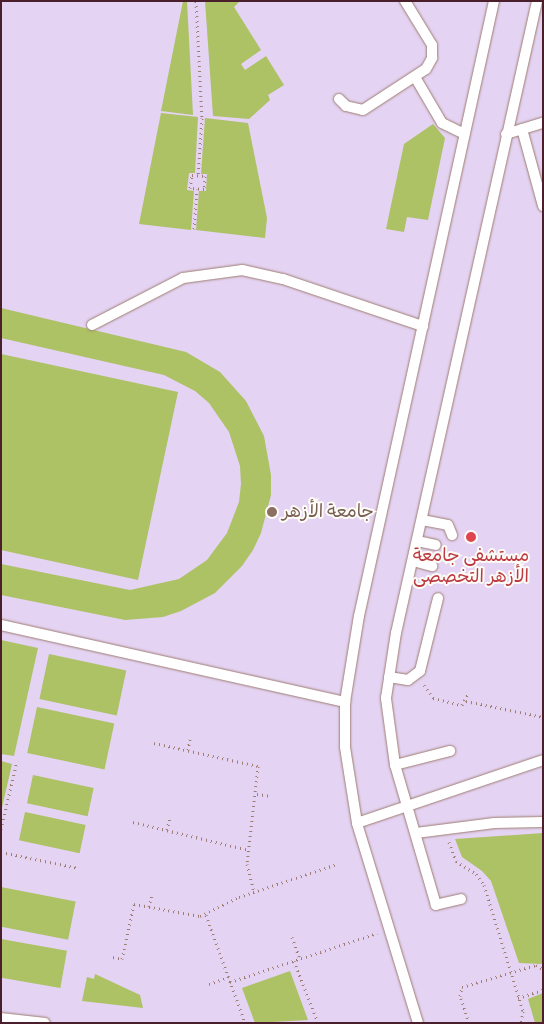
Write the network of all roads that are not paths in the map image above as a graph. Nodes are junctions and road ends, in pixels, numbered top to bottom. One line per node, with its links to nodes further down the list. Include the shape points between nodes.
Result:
1 (405, 1): 4 (lane, via 432,45 429,64)
2 (494, 1): 8 (lane)
3 (537, 1): 9 (lane)
4 (415, 77): 5 (lane, via 363,110 346,106); 8 (lane, via 442,123)
5 (339, 99)
6 (543, 123): 7 (lane)
7 (522, 130): 9 (lane); 10 (lane)
8 (465, 134): 12 (lane)
9 (506, 134): 13 (lane)
10 (543, 206)
11 (92, 325): 12 (lane, via 183,278 242,270 283,279)
12 (422, 326): 22 (lane, via 359,616)
13 (422, 520): 14 (lane, via 450,526); 15 (lane)
14 (452, 535)
15 (417, 541): 16 (lane); 17 (lane)
16 (436, 545)
17 (413, 561): 18 (lane); 21 (lane)
18 (432, 566)
19 (438, 598): 21 (lane, via 420,671 408,680)
20 (1, 626): 22 (lane)
21 (389, 677): 25 (lane, via 387,721)
22 (345, 702): 28 (lane, via 345,747)
23 (450, 751): 25 (lane)
24 (543, 760): 26 (lane)
25 (394, 765): 26 (lane)
26 (407, 807): 28 (lane); 29 (lane)
27 (543, 822): 29 (lane, via 445,827)
28 (357, 823): 33 (lane)
29 (416, 833): 30 (lane, via 436,905)
30 (461, 899)
31 (1, 1018): 32 (lane)
32 (45, 1023)
33 (418, 1023)

